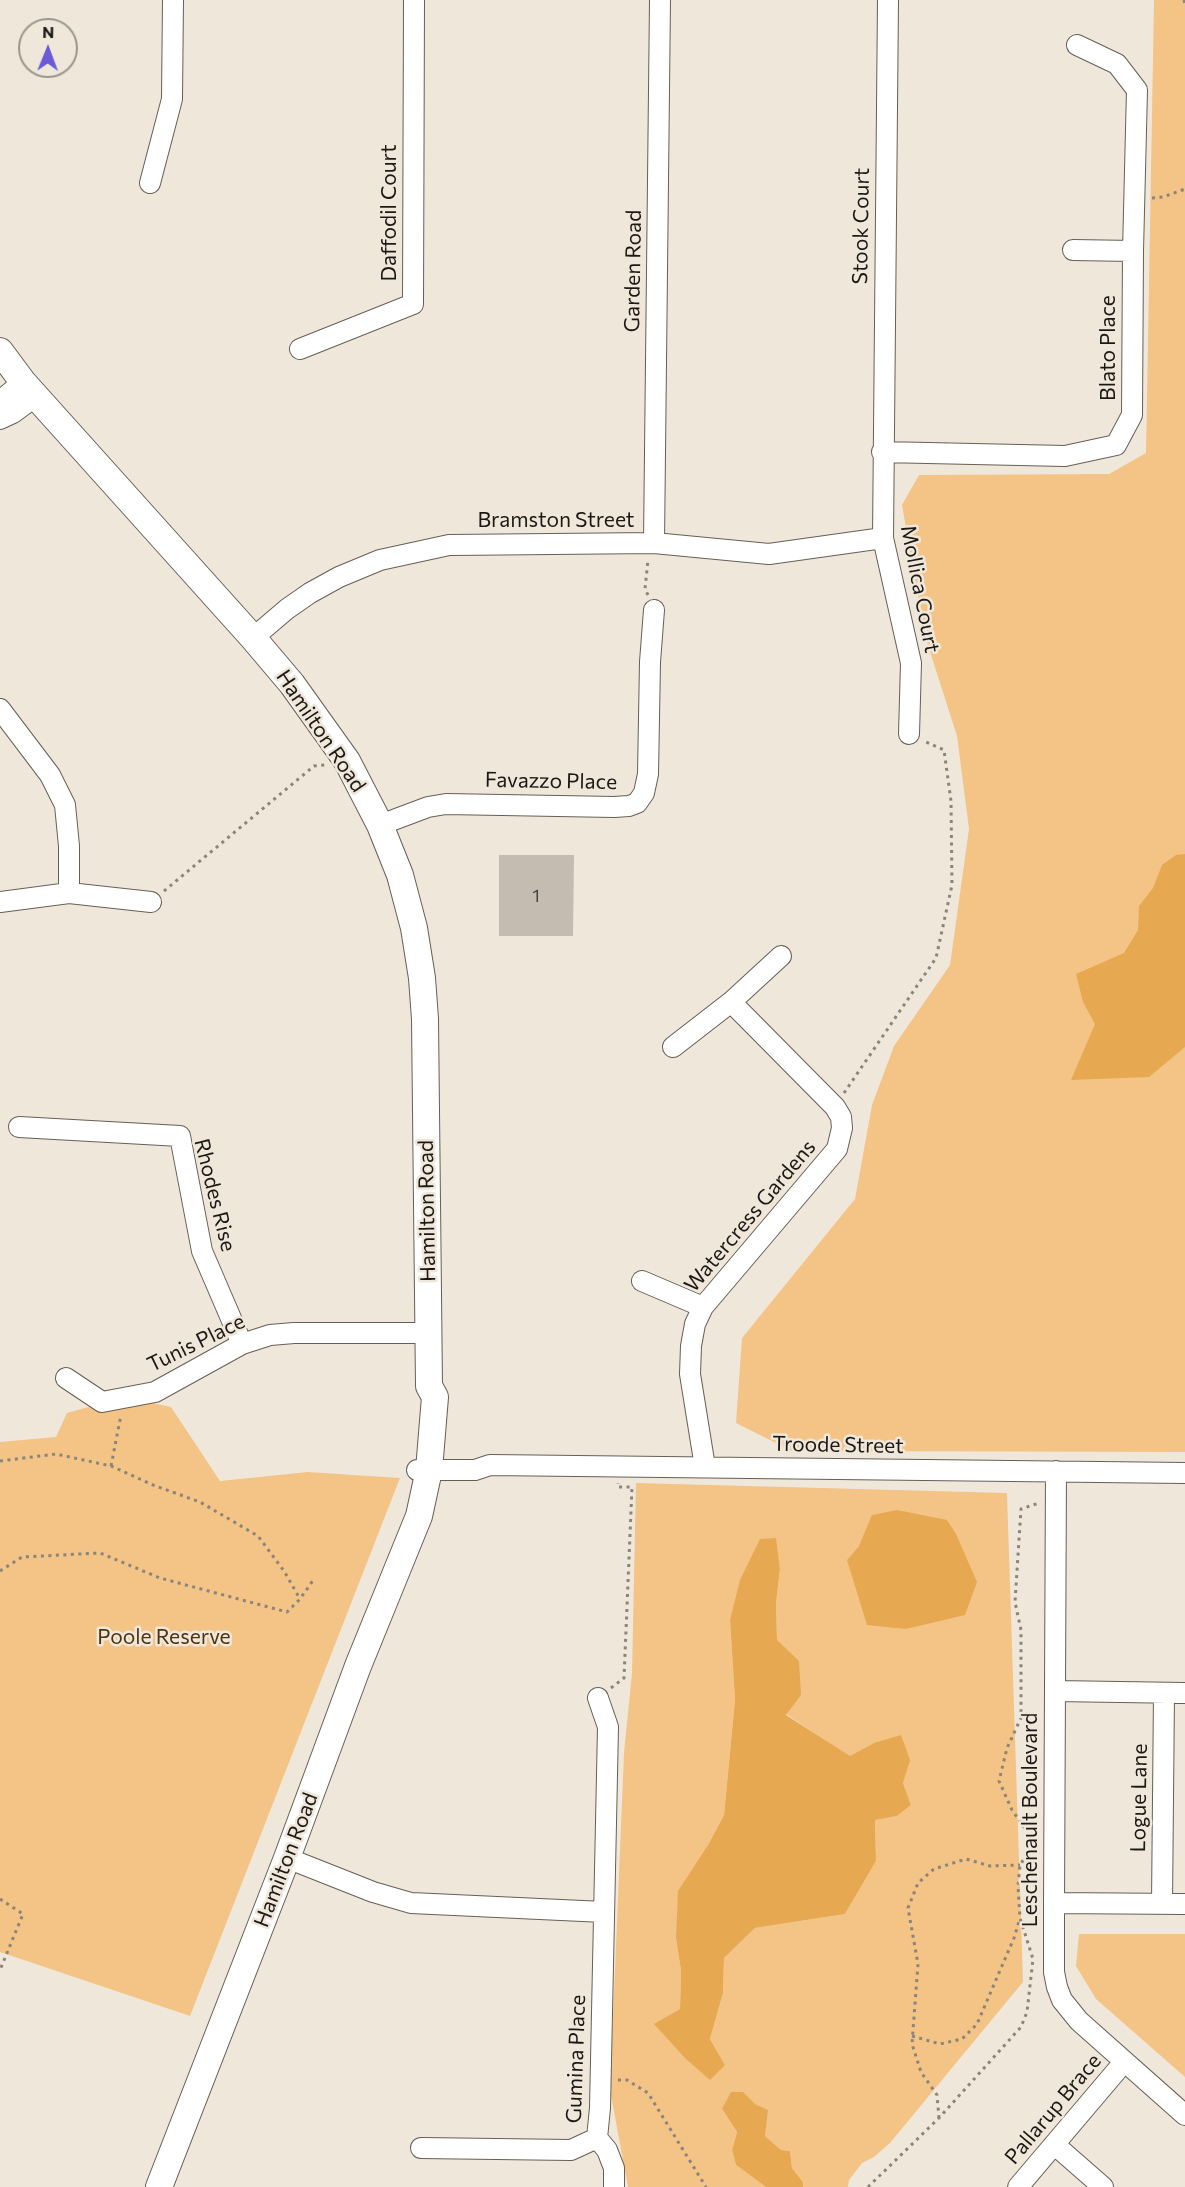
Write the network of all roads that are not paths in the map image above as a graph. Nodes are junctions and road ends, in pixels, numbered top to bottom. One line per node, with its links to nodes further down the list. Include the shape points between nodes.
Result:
1 (173, 0): 6 (street, via 172,99)
2 (414, 0): 9 (street, Daffodil Court, via 413,304)
3 (660, 0): 16 (street, Garden Road)
4 (888, 0): 14 (street, Stook Court)
5 (1077, 45): 8 (street, Blato Place, via 1117,64 1137,90)
6 (150, 183)
7 (1072, 250): 8 (street)
8 (1133, 251): 14 (street, Blato Place, via 1132,415 1116,446 1065,456)
9 (300, 349)
10 (0, 351): 11 (main road, Hamilton Road)
11 (30, 389): 12 (street); 13 (street, via 13,413); 18 (main road, Hamilton Road)
12 (0, 401)
13 (0, 419)
14 (882, 452): 15 (street, Mollica Court)
15 (883, 538): 16 (street, Bramston Street, via 769,554); 20 (street, Mollica Court, via 911,663)
16 (654, 543): 18 (street, Bramston Street, via 449,545 409,552 380,560 310,592)
17 (654, 610): 21 (street, Favazzo Place, via 648,774 644,794 637,803 614,807 446,804)
18 (253, 638): 21 (main road, Hamilton Road, via 292,684 347,761)
19 (0, 709): 22 (street, via 50,775 65,806)
20 (909, 734)
21 (380, 825): 31 (main road, Hamilton Road, via 410,911 422,978)
22 (69, 893): 23 (street); 24 (street)
23 (0, 902)
24 (151, 902)
25 (781, 956): 26 (street)
26 (731, 1002): 27 (street); 30 (street, Watercress Gardens, via 835,1107 842,1128 837,1149)
27 (674, 1047)
28 (19, 1127): 32 (street, Rhodes Rise, via 180,1136 202,1251)
29 (642, 1281): 30 (street)
30 (703, 1307): 35 (street, Watercress Gardens, via 695,1324 690,1374)
31 (428, 1333): 32 (street, Tunis Place, via 294,1333 270,1335); 34 (main road, Hamilton Road, via 429,1386 422,1397)
32 (242, 1344): 33 (street, Tunis Place, via 155,1392 124,1398 102,1402)
33 (66, 1378)
34 (424, 1463): 35 (street, Troode Street, via 474,1458 490,1465); 42 (main road, Hamilton Road, via 409,1513 411,1532)
35 (705, 1467): 36 (street, Troode Street)
36 (1056, 1471): 37 (street, Troode Street); 38 (street, Leschenault Boulevard)
37 (1185, 1473)
38 (1054, 1691): 39 (street); 43 (street, Leschenault Boulevard)
39 (1164, 1692): 40 (street); 44 (street, Logue Lane)
40 (1185, 1693)
41 (598, 1698): 46 (street, Gumina Place, via 608,1727)
42 (287, 1858): 46 (street, via 411,1903); 52 (main road, Hamilton Road)
43 (1054, 1903): 44 (street); 47 (street, Leschenault Boulevard, via 1054,1972 1062,2000 1070,2013)
44 (1162, 1904): 45 (street)
45 (1185, 1904)
46 (604, 1912): 49 (street, Gumina Place)
47 (1124, 2062): 48 (street, Leschenault Boulevard); 50 (street, Pallarup Brace)
48 (1185, 2115)
49 (597, 2138): 51 (street, Gumina Place, via 571,2150); 53 (street, via 614,2168)
50 (1055, 2145): 54 (street, Pallarup Brace); 55 (street)
51 (421, 2148)
52 (159, 2187)
53 (614, 2187)
54 (1018, 2187)
55 (1102, 2187)

